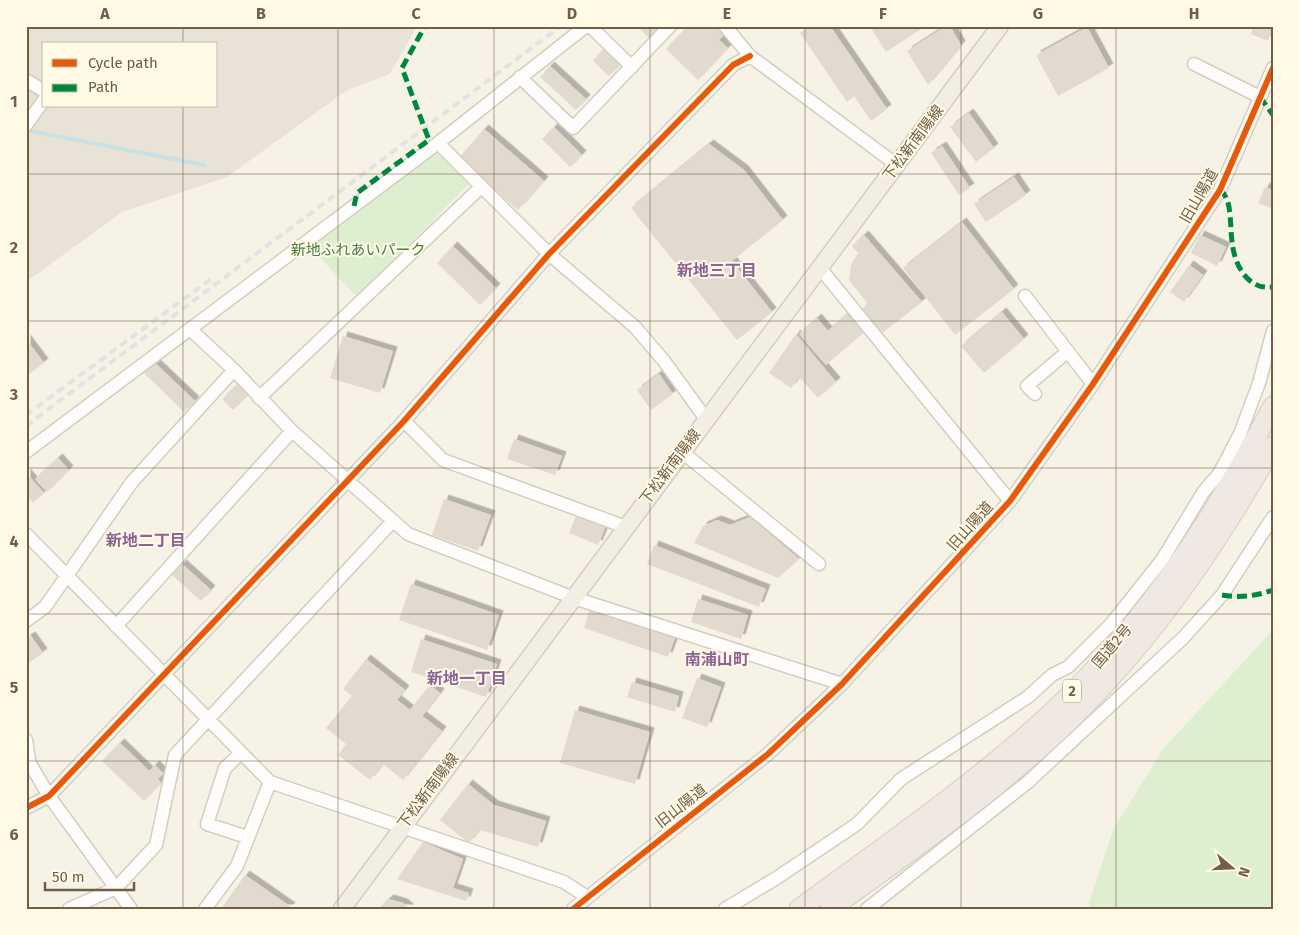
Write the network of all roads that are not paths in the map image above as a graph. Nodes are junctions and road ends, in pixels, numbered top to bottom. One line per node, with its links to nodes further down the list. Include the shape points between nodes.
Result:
1 (588, 26): 7 (street); 9 (street)
2 (670, 26): 7 (street)
3 (725, 26): 5 (street)
4 (1000, 26): 16 (main road, 下松新南陽線)
5 (750, 56): 16 (street); 18 (street, via 732,65)
6 (1194, 64): 12 (street)
7 (632, 66): 9 (street, via 573,128)
8 (1273, 68): 12 (street, 旧山陽道)
9 (520, 77): 15 (street)
10 (26, 80): 11 (street)
11 (42, 90)
12 (1260, 96): 25 (street, 旧山陽道, via 1220,190)
13 (42, 103): 14 (street)
14 (26, 126)
15 (438, 143): 17 (street); 21 (street)
16 (897, 165): 19 (main road, 下松新南陽線)
17 (482, 187): 18 (street); 27 (street)
18 (549, 254): 29 (street, via 635,327); 30 (street)
19 (820, 268): 29 (main road, 下松新南陽線); 36 (street)
20 (1025, 296): 23 (street)
21 (190, 329): 24 (street); 34 (street)
22 (1273, 331): 41 (street, via 1259,383 1240,434 1219,474 1204,491)
23 (1067, 352): 25 (street); 26 (street, via 1028,386)
24 (234, 370): 27 (street); 43 (street, via 132,482)
25 (1093, 384): 36 (street, 旧山陽道)
26 (1036, 394)
27 (259, 398): 31 (street)
28 (1273, 406): 41 (highway, 国道2号 / 2, via 1229,486)
29 (706, 419): 33 (main road, 下松新南陽線)
30 (404, 421): 35 (street); 39 (street, via 443,460)
31 (292, 431): 35 (street); 46 (street)
32 (1273, 446): 59 (highway, 国道2号 / 2, via 1208,555 1163,616 1106,681 1055,734 983,796)
33 (682, 451): 39 (main road, 下松新南陽線); 42 (street)
34 (26, 452)
35 (348, 480): 38 (street); 47 (street)
36 (1010, 500): 48 (street, 旧山陽道)
37 (1273, 517): 61 (street, via 1222,595 1183,638 1028,782)
38 (393, 521): 44 (street, via 408,534); 49 (street)
39 (626, 527): 44 (main road, 下松新南陽線)
40 (26, 534): 43 (street)
41 (1169, 563): 58 (highway, 国道2号 / 2, via 1146,607 1093,670 1040,724 967,785); 68 (street, via 1068,667 1052,675 1028,697 901,779 857,824)
42 (819, 564)
43 (67, 576): 45 (street, via 45,608); 46 (street)
44 (574, 598): 48 (street); 56 (main road, 下松新南陽線)
45 (26, 621)
46 (116, 626): 47 (street)
47 (164, 674): 49 (street); 54 (street)
48 (842, 684): 62 (street, 旧山陽道, via 768,754)
49 (208, 720): 51 (street); 60 (street, via 175,755 156,845)
50 (26, 740): 52 (street)
51 (240, 754): 53 (street); 57 (street, via 225,768 208,824)
52 (27, 759): 54 (street)
53 (270, 782): 56 (street); 57 (street)
54 (50, 796): 55 (street); 60 (street)
55 (26, 808)
56 (400, 828): 62 (street, via 564,882); 66 (main road, 下松新南陽線)
57 (248, 837): 65 (street, via 237,866)
58 (865, 860): 59 (street); 69 (highway, 国道2号 / 2)
59 (877, 875): 61 (street); 70 (highway, 国道2号 / 2)
60 (116, 888): 63 (street); 64 (street)
61 (888, 891): 71 (street)
62 (587, 897): 67 (street, 旧山陽道)
63 (69, 909)
64 (131, 909)
65 (205, 909)
66 (342, 909)
67 (572, 909)
68 (725, 909)
69 (799, 909)
70 (830, 909)
71 (867, 909)

